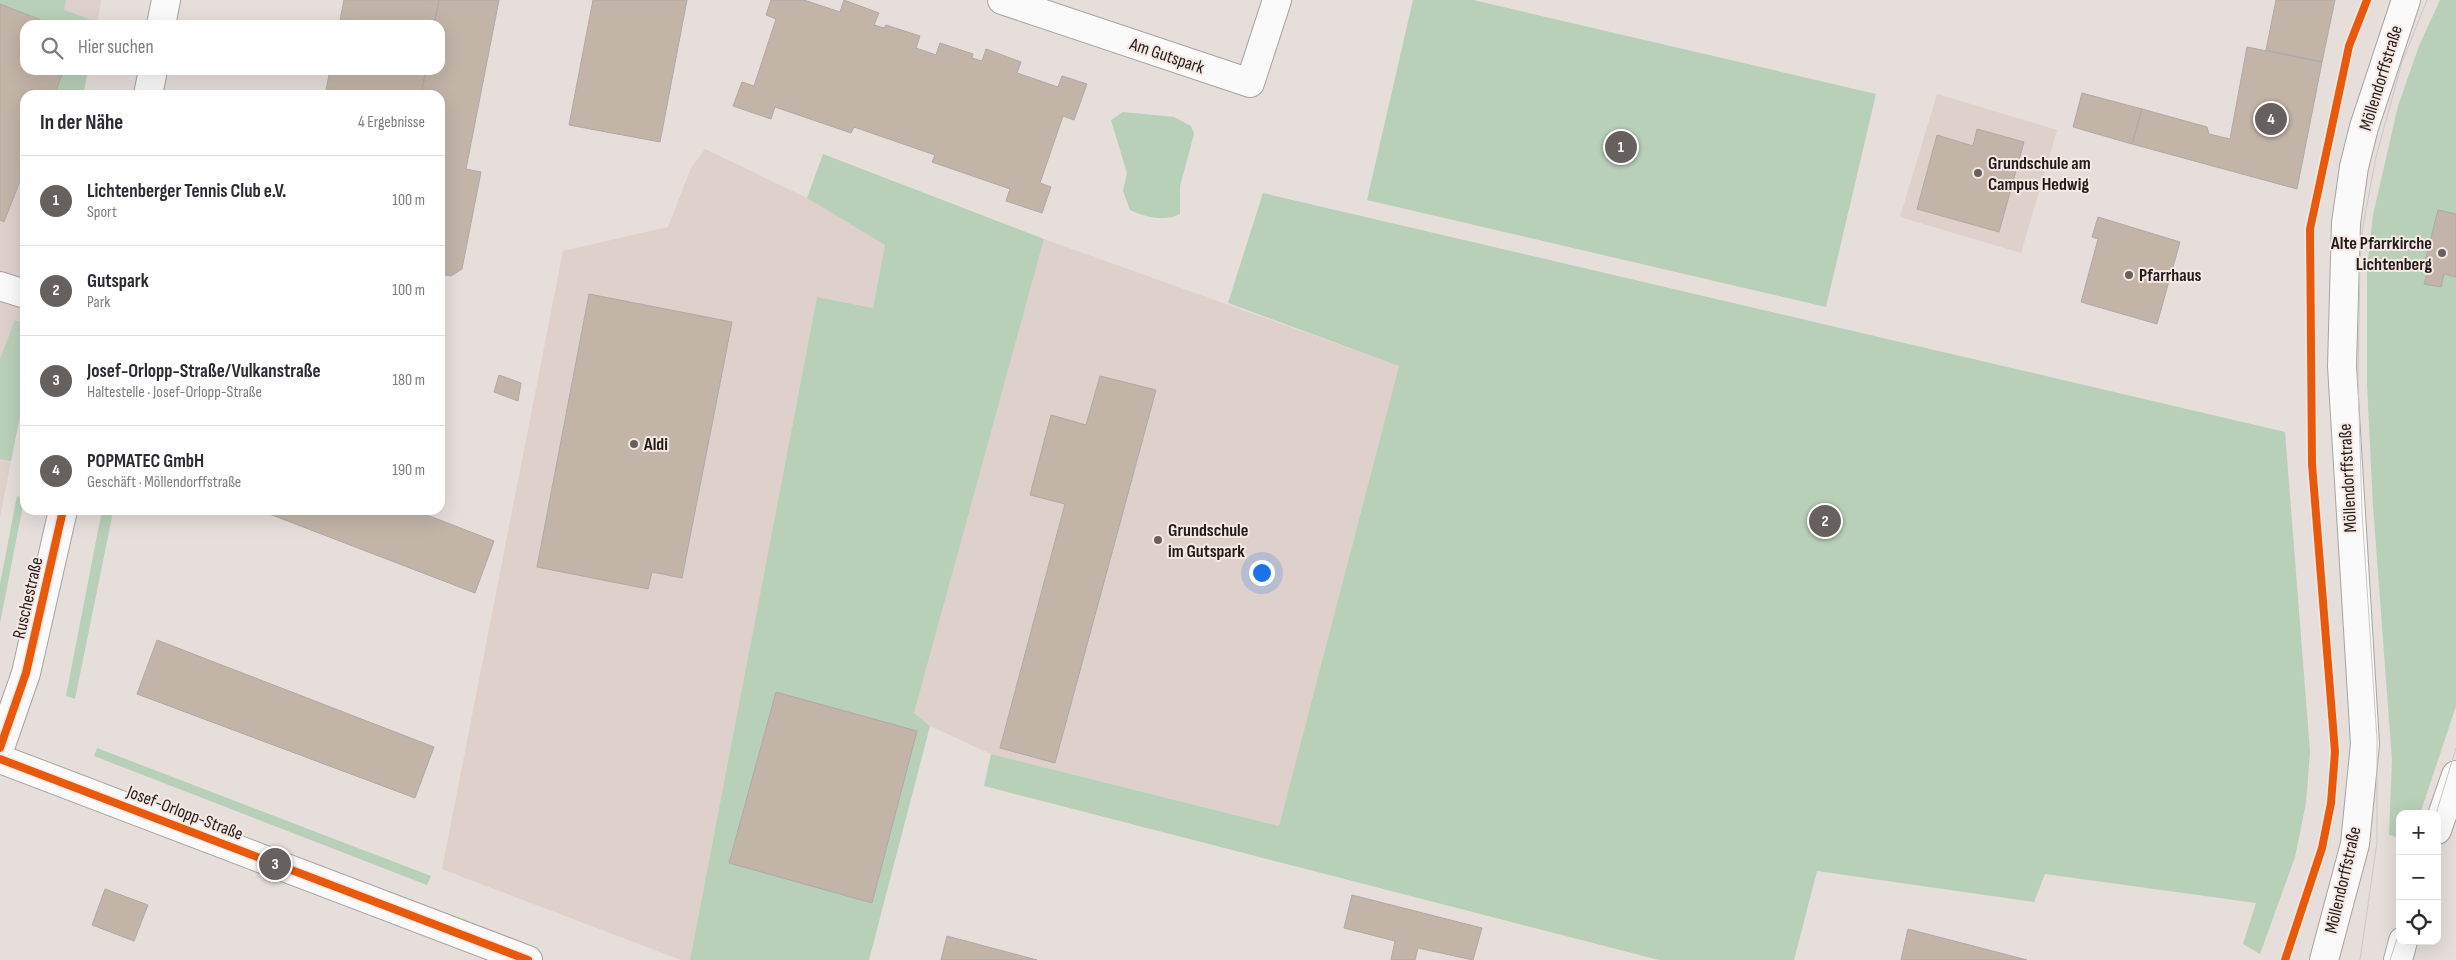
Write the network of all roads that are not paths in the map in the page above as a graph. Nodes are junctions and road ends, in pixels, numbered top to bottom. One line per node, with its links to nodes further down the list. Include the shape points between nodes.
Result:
1 (166, 0): 5 (main road)
2 (1002, 0): 3 (main road, Am Gutspark, via 1250,83)
3 (1277, 0)
4 (2406, 0): 17 (main road, Möllendorffstraße, via 2364,127 2354,166 2346,223 2342,366 2365,744 2355,844)
5 (163, 20)
6 (152, 75): 7 (main road)
7 (149, 90)
8 (0, 286): 9 (main road)
9 (20, 292)
10 (62, 515): 11 (main road, Ruschestraße, via 26,673)
11 (0, 748)
12 (0, 759): 16 (main road, Josef-Orlopp-Straße)
13 (2456, 775): 14 (main road)
14 (2441, 818)
15 (2403, 945): 18 (main road)
16 (528, 960)
17 (2324, 960)
18 (2398, 960)

